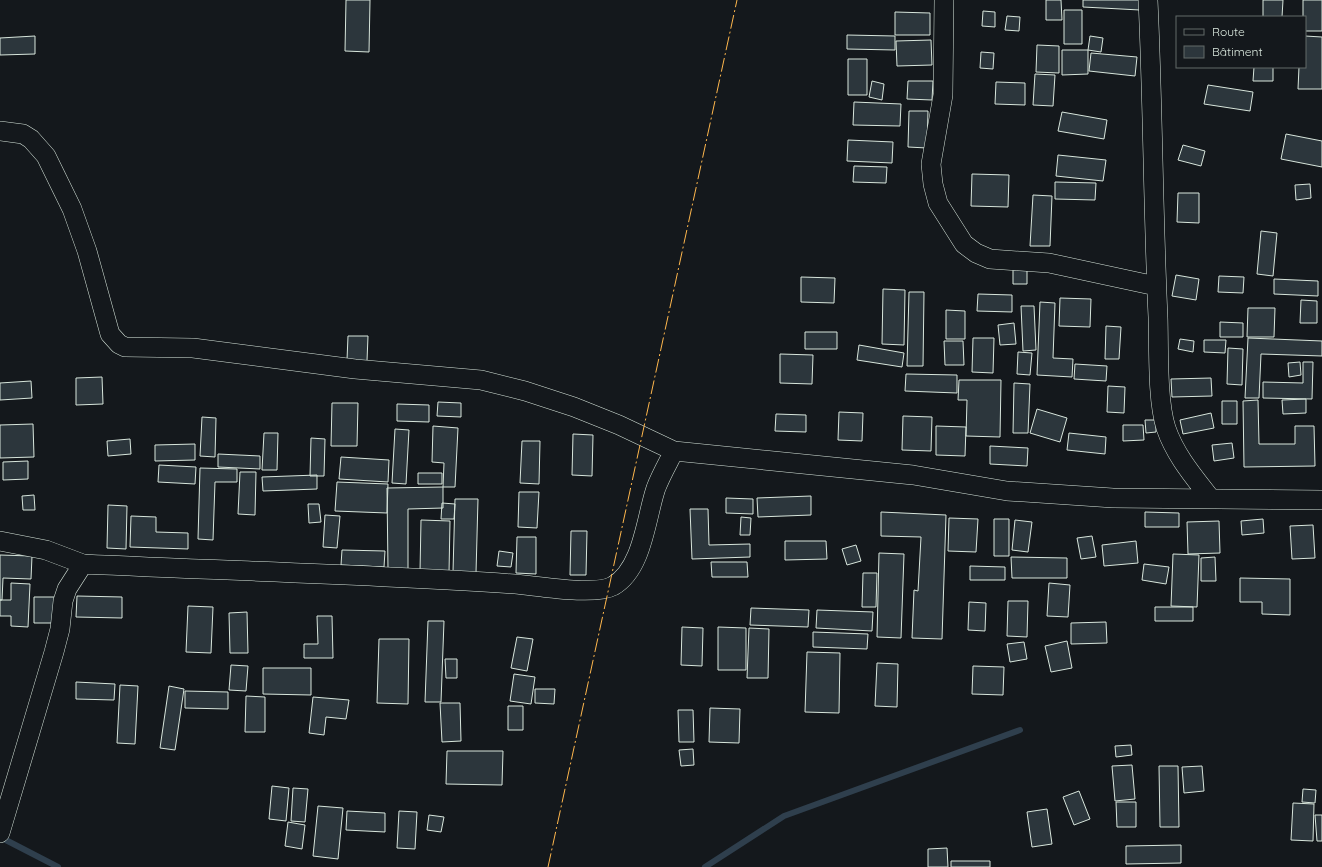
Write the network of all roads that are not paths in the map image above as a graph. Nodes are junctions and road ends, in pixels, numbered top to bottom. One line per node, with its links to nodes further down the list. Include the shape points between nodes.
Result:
1 (944, 0): 4 (street, via 943,95 931,164 938,203 964,244 990,259 1049,263)
2 (1148, 0): 4 (street)
3 (0, 131): 5 (street, via 23,134 31,138 46,156 72,209 89,258 105,322 110,334 125,347 193,348 355,369 481,380 574,407)
4 (1156, 286): 6 (street, via 1161,402 1165,427 1172,445)
5 (674, 451): 6 (street, via 913,475 1007,491 1113,498); 9 (street, via 657,488 634,563 624,577 613,586 600,590 579,591 417,577)
6 (1211, 499): 7 (street)
7 (1322, 500)
8 (0, 541): 9 (street, via 46,550)
9 (83, 564): 10 (street, via 67,589 63,601 54,652)
10 (0, 833)

